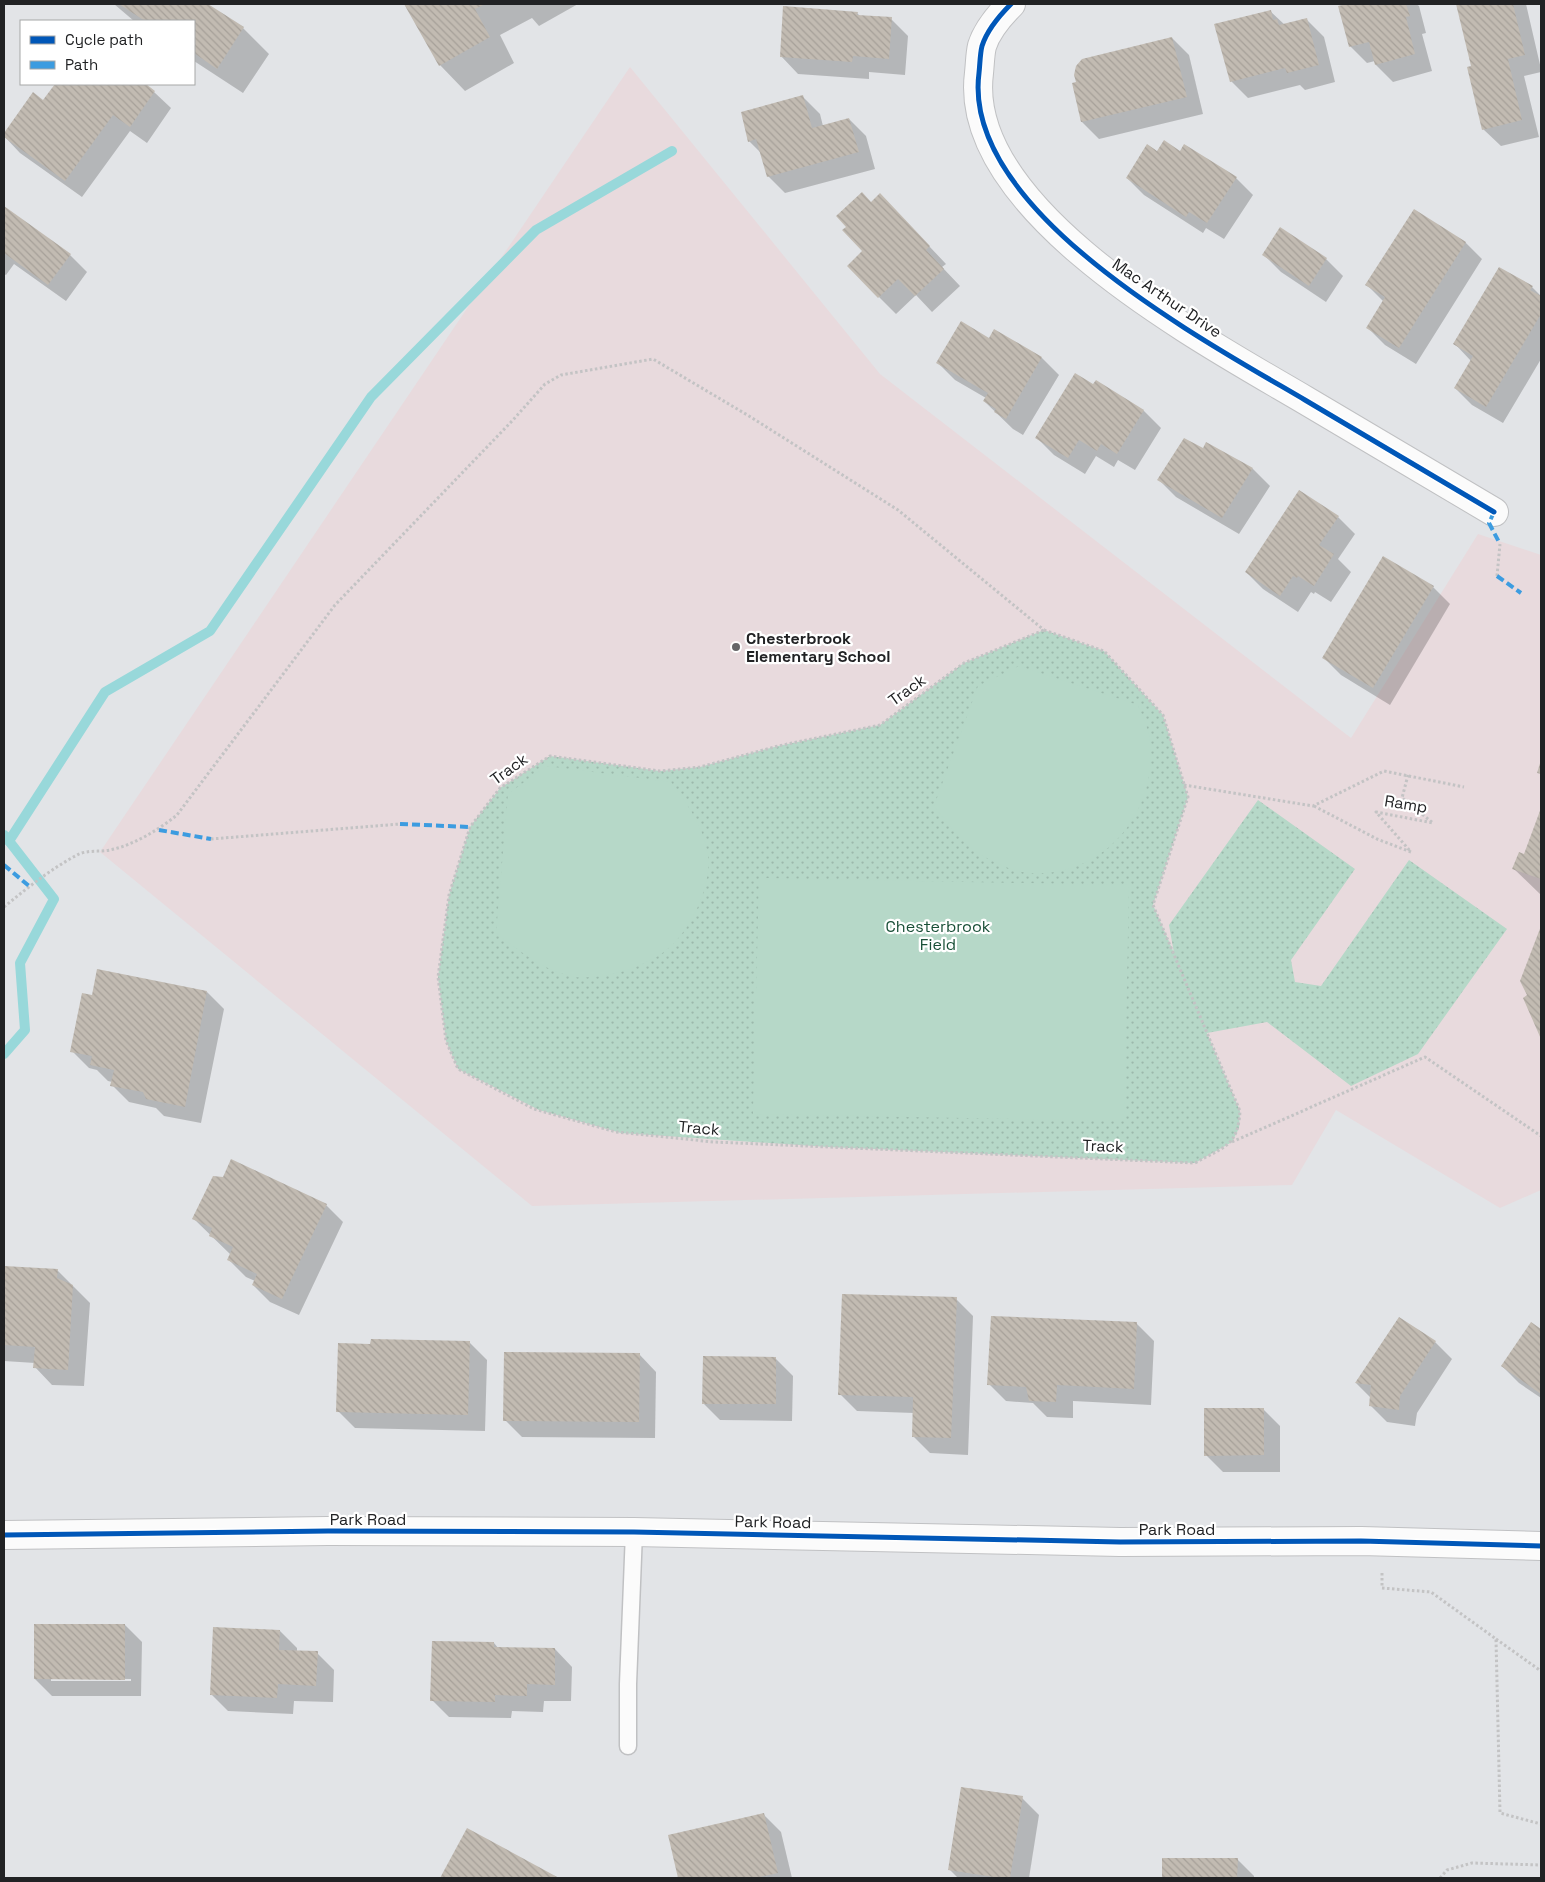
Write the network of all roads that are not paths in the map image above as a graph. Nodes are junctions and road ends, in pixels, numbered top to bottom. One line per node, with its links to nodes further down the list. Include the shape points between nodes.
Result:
1 (1011, 4): 2 (street, Mac Arthur Drive, via 989,30 982,46 977,84 982,121 1001,162 1024,196 1094,264 1176,324)
2 (1494, 512)
3 (634, 1532): 4 (street, Park Road); 5 (street, Park Road); 6 (lane)
4 (4, 1535)
5 (1541, 1546)
6 (628, 1746)

